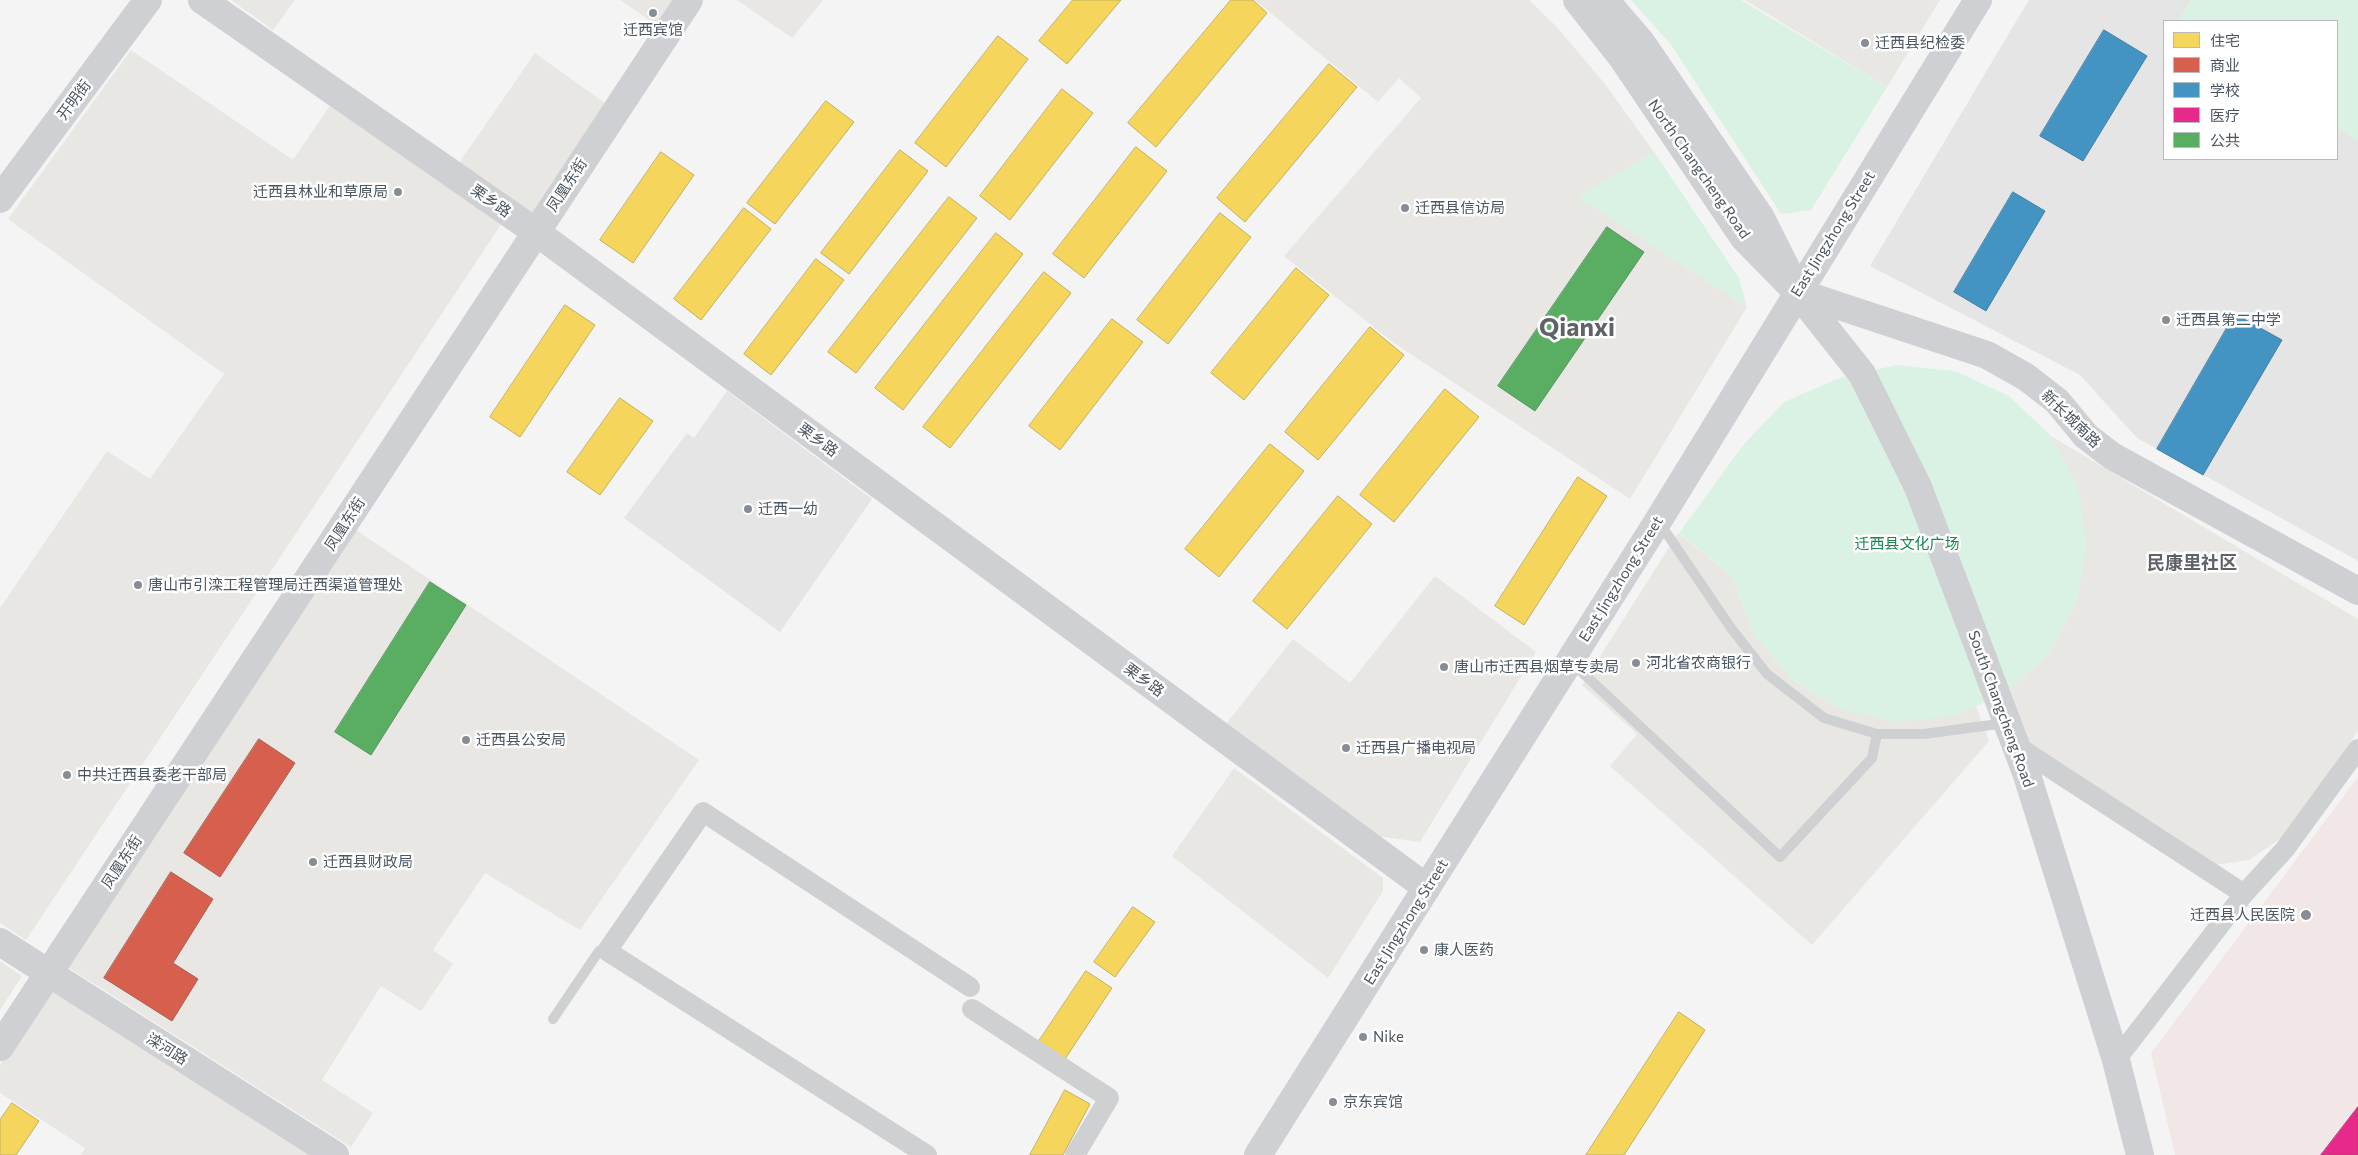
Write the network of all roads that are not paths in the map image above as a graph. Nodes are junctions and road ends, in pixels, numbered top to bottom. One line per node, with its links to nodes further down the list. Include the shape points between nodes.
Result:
1 (148, 0): 7 (street, 开明街)
2 (202, 0): 8 (street, 栗乡路)
3 (689, 0): 8 (street, 凤凰东街)
4 (1578, 0): 9 (street, North Changcheng Road, via 1621,56 1744,238)
5 (1605, 0): 9 (street, North Changcheng Road, via 1641,42 1760,218)
6 (1978, 0): 9 (street, East Jingzhong Street)
7 (0, 199)
8 (536, 232): 16 (street, 栗乡路); 20 (street, 凤凰东街)
9 (1797, 292): 10 (street, East Jingzhong Street); 11 (street, 新长城南路, via 1986,355 2026,377 2057,401 2086,436 2112,456); 14 (street, South Changcheng Road, via 1862,374 1909,469)
10 (1658, 520): 12 (street, East Jingzhong Street); 13 (lane, via 1731,628 1767,674 1824,718)
11 (2358, 591)
12 (1570, 661): 13 (lane, via 1780,858 1872,758); 16 (street, East Jingzhong Street)
13 (1878, 734): 14 (lane)
14 (2011, 734): 17 (street); 25 (street, South Changcheng Road)
15 (2358, 749): 17 (street, via 2285,849)
16 (1428, 888): 29 (street, East Jingzhong Street)
17 (2244, 894): 25 (street)
18 (0, 942): 20 (street, 滦河路)
19 (607, 951): 21 (street, via 703,812); 23 (lane, via 599,951); 27 (street)
20 (49, 973): 24 (street, 凤凰东街); 26 (street, 滦河路)
21 (970, 987)
22 (972, 1009): 28 (street, via 1109,1098)
23 (553, 1019)
24 (0, 1047)
25 (2116, 1060): 30 (street, South Changcheng Road)
26 (335, 1155)
27 (927, 1155)
28 (1075, 1155)
29 (1258, 1155)
30 (2140, 1155)

